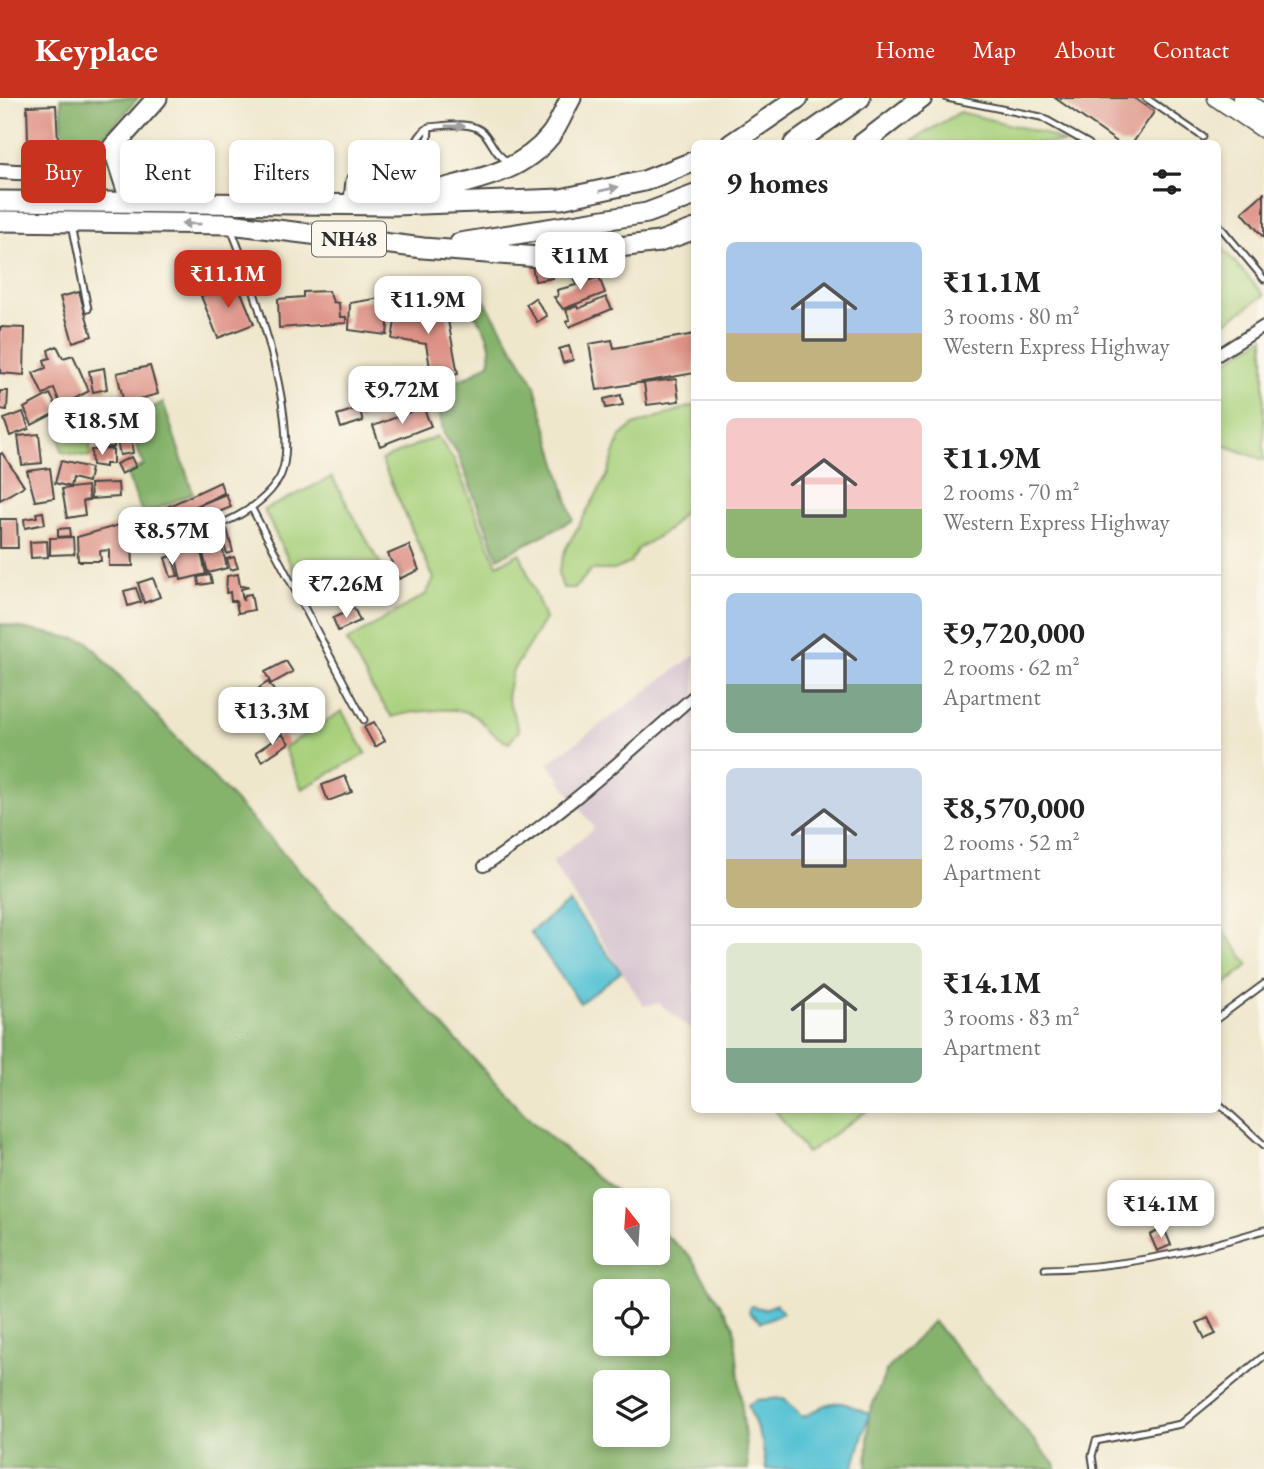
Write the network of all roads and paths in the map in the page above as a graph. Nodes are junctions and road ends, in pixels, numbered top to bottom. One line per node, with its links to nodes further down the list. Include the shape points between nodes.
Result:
1 (157, 98): 19 (highway)
2 (572, 98): 21 (highway, via 550,136)
3 (798, 98): 15 (highway)
4 (860, 98): 16 (highway)
5 (922, 98): 17 (highway)
6 (947, 98): 18 (lane, via 1041,117)
7 (1146, 98): 13 (lane)
8 (1216, 98): 12 (main road)
9 (1241, 98): 10 (main road)
10 (1264, 113)
11 (429, 127): 14 (lane); 21 (lane, one-way to 21, via 471,126 485,134 496,155); 30 (lane, via 420,132 399,167 356,172 349,180)
12 (1264, 131)
13 (1203, 137)
14 (428, 140)
15 (736, 140)
16 (800, 140)
17 (867, 140)
18 (1081, 140)
19 (113, 147): 22 (highway); 23 (street, via 99,159 67,171)
20 (691, 163): 31 (highway, NH48, one-way to 20, via 561,200 643,181)
21 (513, 165): 24 (highway, via 493,176)
22 (120, 169)
23 (0, 171)
24 (440, 190)
25 (691, 196): 37 (highway, via 647,213)
26 (0, 201): 27 (highway, NH48)
27 (120, 203)
28 (131, 203): 30 (highway, NH48)
29 (400, 203): 31 (highway)
30 (346, 205): 31 (highway, NH48)
31 (395, 205)
32 (0, 221): 33 (highway, NH48)
33 (71, 222): 34 (highway, NH48, one-way to 33); 39 (lane)
34 (230, 224): 37 (highway, NH48); 42 (lane, via 249,274 286,427 279,481)
35 (1221, 228): 38 (lane)
36 (691, 230): 37 (highway, NH48, via 659,242 539,257)
37 (423, 248)
38 (1264, 279)
39 (88, 309)
40 (1264, 326): 41 (street)
41 (1221, 353)
42 (251, 507): 43 (lane, via 234,519); 45 (lane)
43 (167, 544)
44 (691, 699): 46 (street, via 585,793)
45 (364, 720)
46 (484, 866)
47 (1264, 984): 48 (lane)
48 (1221, 1016)
49 (1221, 1106): 50 (lane)
50 (1264, 1145)
51 (1264, 1230): 52 (lane, via 1187,1253)
52 (1045, 1269)
53 (1264, 1356): 54 (lane, via 1181,1424 1096,1441)
54 (1094, 1469)

